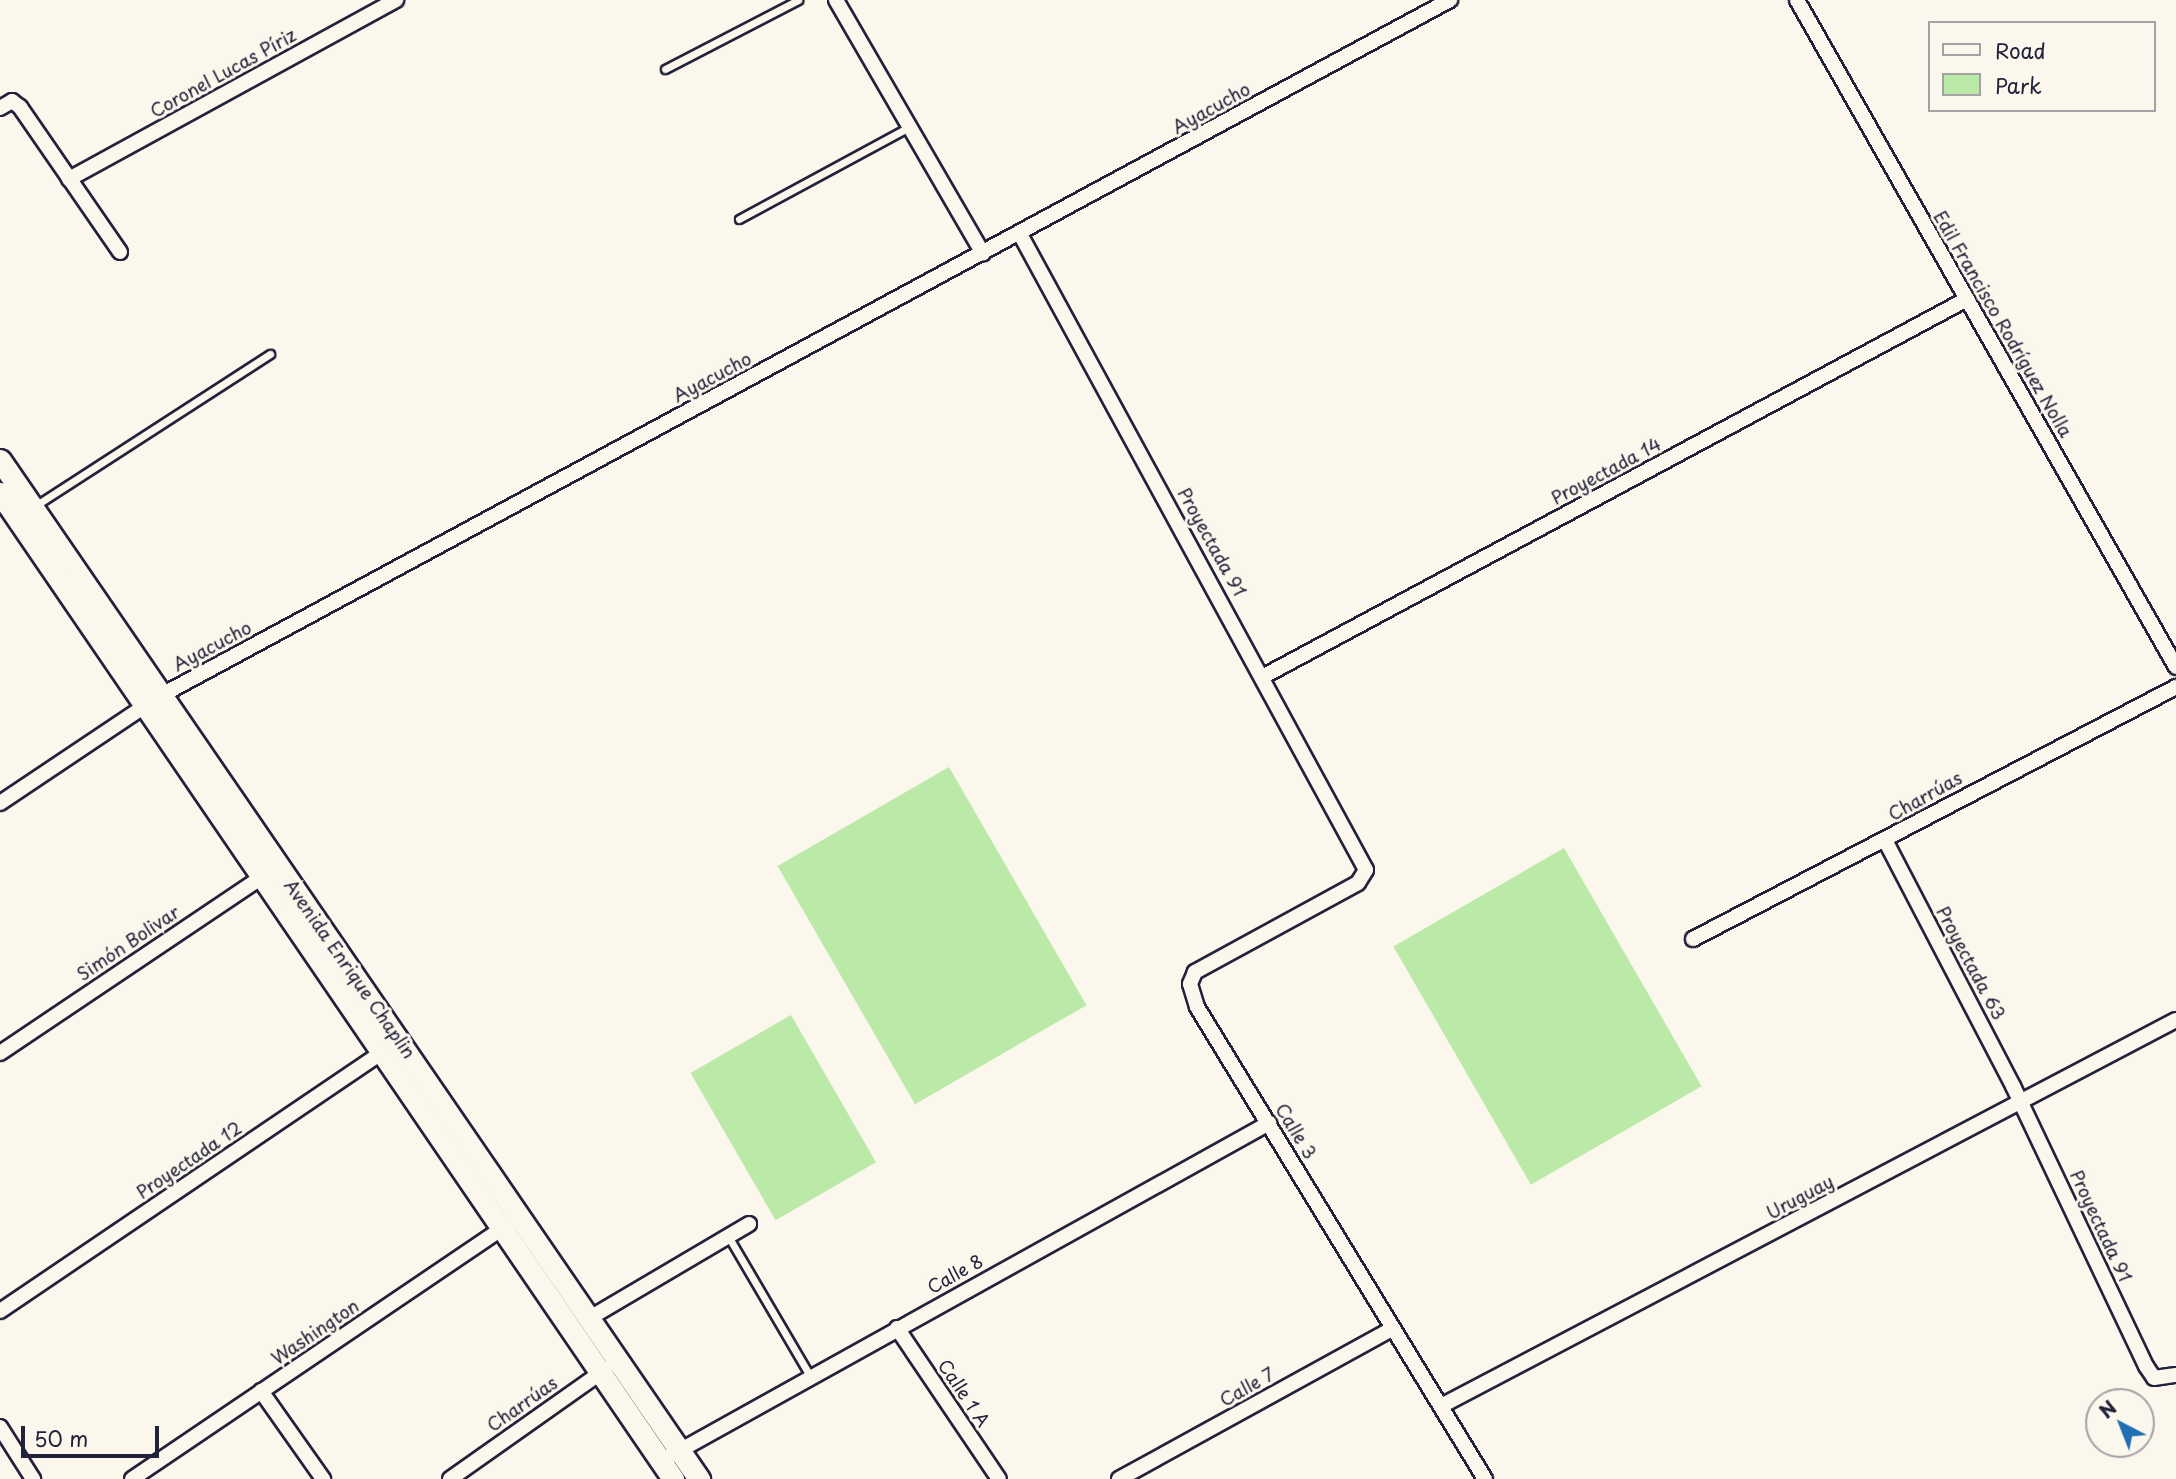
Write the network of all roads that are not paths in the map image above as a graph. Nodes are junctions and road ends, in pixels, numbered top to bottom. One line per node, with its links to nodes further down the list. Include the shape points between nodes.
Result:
1 (396, 0): 9 (street, Coronel Lucas Píriz)
2 (798, 0): 6 (lane)
3 (836, 0): 8 (street)
4 (1450, 0): 11 (street, Ayacucho)
5 (1797, 0): 14 (street, Edil Francisco Rodríguez Nolla)
6 (665, 69)
7 (0, 108): 9 (street, via 12,101 20,107)
8 (907, 128): 10 (lane); 13 (street)
9 (69, 179): 12 (street)
10 (739, 219)
11 (1020, 234): 13 (street, Ayacucho); 20 (street, Proyectada 91)
12 (120, 252)
13 (983, 254): 22 (street, Ayacucho)
14 (1967, 299): 19 (street, Edil Francisco Rodríguez Nolla); 20 (street, Proyectada 14)
15 (270, 355): 18 (lane)
16 (0, 460): 17 (street, Avenida Enrique Chaplin)
17 (6, 496): 18 (street, Avenida Enrique Chaplin); 22 (street, Avenida Enrique Chaplin)
18 (32, 508): 22 (street, Avenida Enrique Chaplin)
19 (2176, 667)
20 (1264, 676): 25 (street, Proyectada 91)
21 (2176, 687): 24 (street, Charrúas, via 1901,830)
22 (152, 701): 23 (street, Ayacucho); 26 (street, Avenida Enrique Chaplin)
23 (0, 803)
24 (1886, 842): 27 (street, Charrúas); 31 (street, Proyectada 63)
25 (1366, 870): 32 (street, Calle 3, via 1358,883 1195,972 1190,984 1197,1007)
26 (270, 871): 29 (street, Avenida Enrique Chaplin); 30 (street, Simón Bolivar)
27 (1693, 939)
28 (2176, 1020): 31 (street, Uruguay)
29 (391, 1046): 33 (street, Avenida Enrique Chaplin); 36 (street, Proyectada 12)
30 (0, 1053)
31 (2021, 1103): 41 (street, Proyectada 91, via 2146,1366 2154,1378); 44 (street, Uruguay)
32 (1269, 1123): 38 (street, Calle 8); 39 (street, Calle 3)
33 (511, 1222): 37 (street, Avenida Enrique Chaplin); 40 (street, Avenida Enrique Chaplin); 43 (street, Washington)
34 (749, 1224): 35 (street)
35 (728, 1236): 37 (street); 42 (lane)
36 (0, 1311)
37 (588, 1319): 40 (street, Avenida Enrique Chaplin)
38 (897, 1328): 42 (street, Calle 8); 52 (street, Calle 1 A)
39 (1392, 1329): 44 (street, Calle 3); 53 (street, Calle 7)
40 (608, 1367): 46 (street, Avenida Enrique Chaplin); 50 (street, Charrúas)
41 (2176, 1375)
42 (810, 1376): 46 (street, Calle 8)
43 (261, 1391): 48 (street, Washington); 49 (street)
44 (1441, 1406): 54 (street, Calle 3)
45 (0, 1427): 47 (street)
46 (671, 1464): 51 (street, Avenida Enrique Chaplin)
47 (33, 1479)
48 (132, 1479)
49 (323, 1479)
50 (450, 1479)
51 (699, 1479)
52 (999, 1479)
53 (1119, 1479)
54 (1485, 1479)

